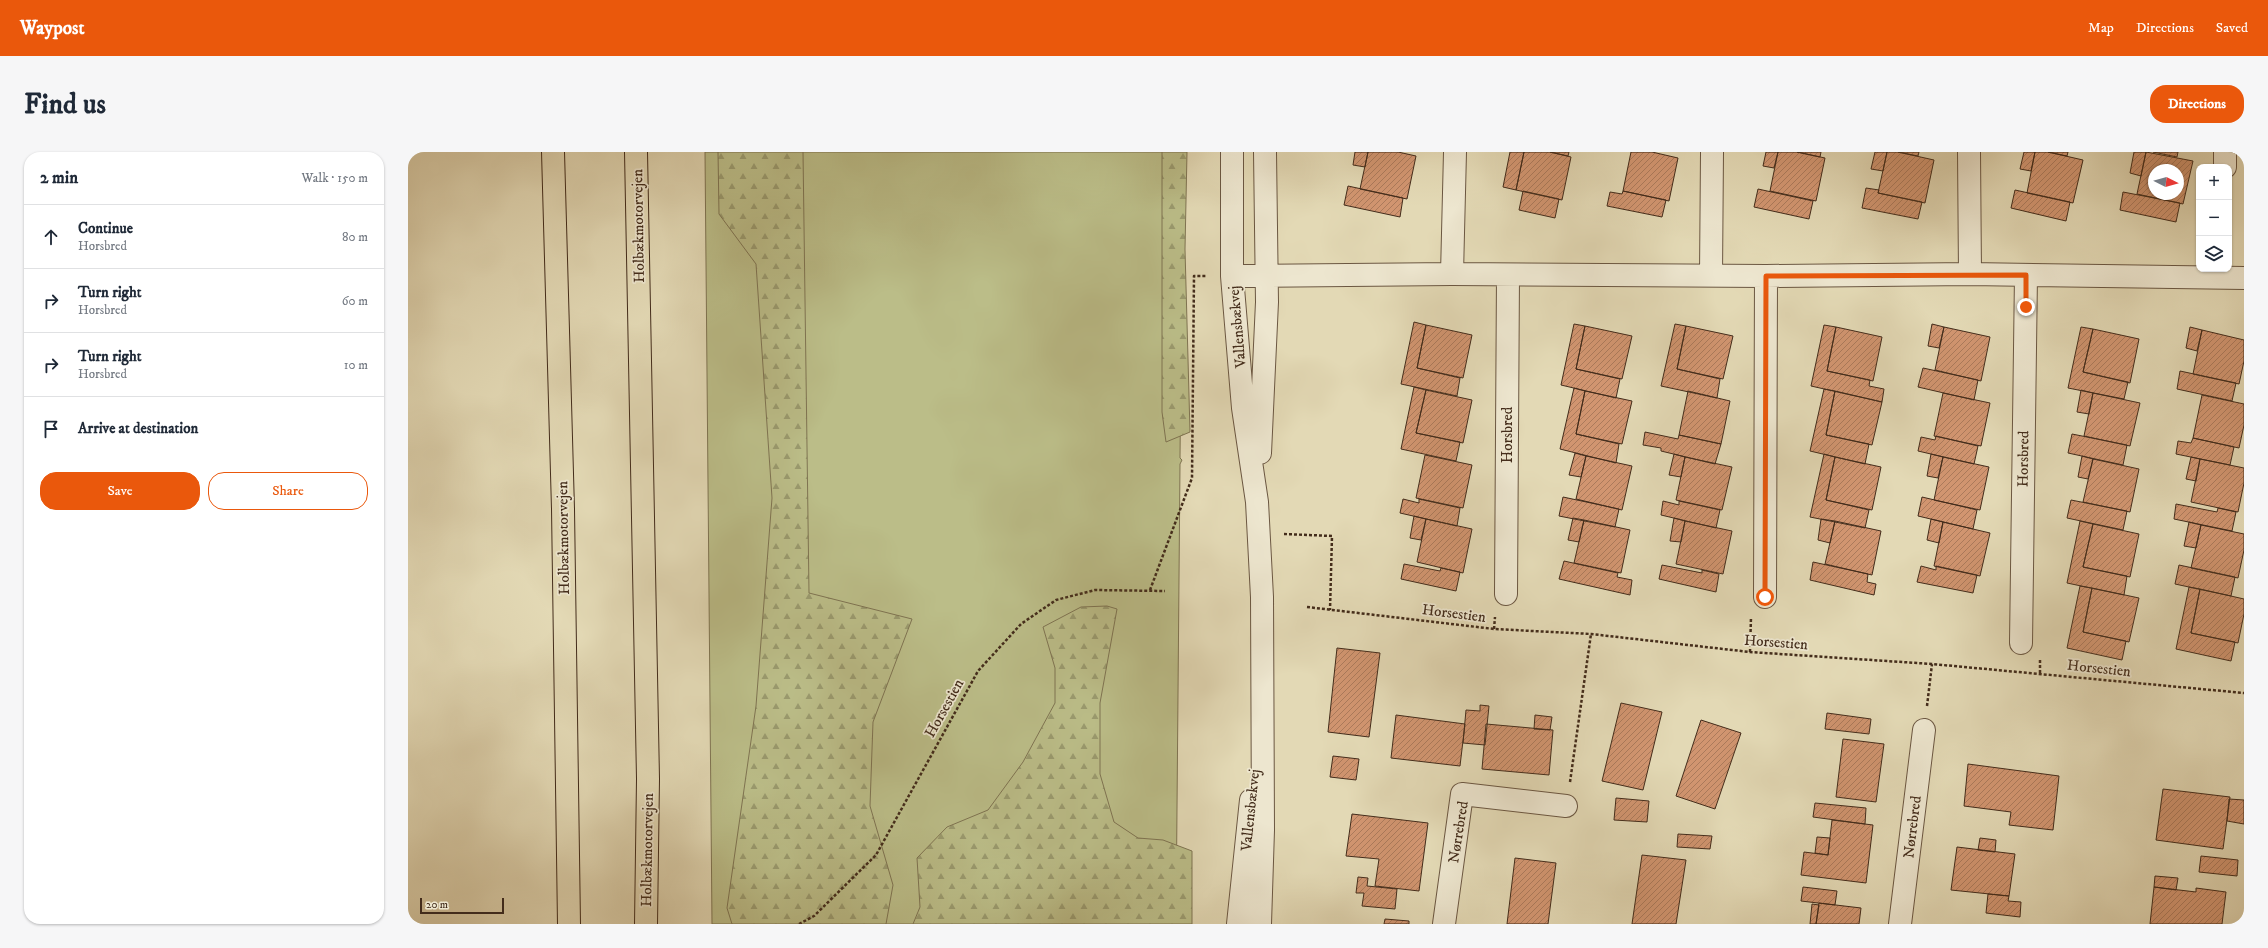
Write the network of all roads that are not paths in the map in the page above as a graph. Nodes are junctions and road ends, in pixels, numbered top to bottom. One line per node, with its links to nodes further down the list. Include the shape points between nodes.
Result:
1 (553, 152): 27 (highway, Holbækmotorvejen, via 563,517)
2 (636, 152): 25 (highway, Holbækmotorvejen)
3 (1232, 152): 16 (street, Vallensbækvej)
4 (1265, 152): 10 (street, Vallensbækvej)
5 (1455, 152): 11 (street)
6 (1712, 152): 17 (street)
7 (1969, 152): 12 (street)
8 (2225, 152): 9 (street)
9 (2225, 164)
10 (1267, 274): 11 (street); 16 (street); 19 (street, Vallensbækvej)
11 (1452, 274): 13 (street)
12 (1970, 274): 14 (street); 18 (street)
13 (1508, 275): 17 (street); 20 (street, Horsbred)
14 (2026, 275): 15 (street); 22 (street, Horsbred)
15 (2231, 275)
16 (1232, 276): 19 (street, Vallensbækvej, via 1243,408)
17 (1711, 276): 18 (street)
18 (1766, 276): 21 (street)
19 (1258, 502): 23 (street, Vallensbækvej, via 1262,597)
20 (1506, 594)
21 (1765, 597)
22 (2021, 643)
23 (1262, 695): 30 (street, Vallensbækvej); 31 (street, Vallensbækvej, via 1264,830)
24 (1924, 730): 33 (street, Nørrebred)
25 (648, 779): 28 (highway, Holbækmotorvejen); 29 (highway)
26 (1566, 806): 32 (street, Nørrebred, via 1462,794)
27 (569, 924)
28 (646, 924)
29 (657, 924)
30 (1238, 924)
31 (1260, 924)
32 (1444, 924)
33 (1900, 924)

